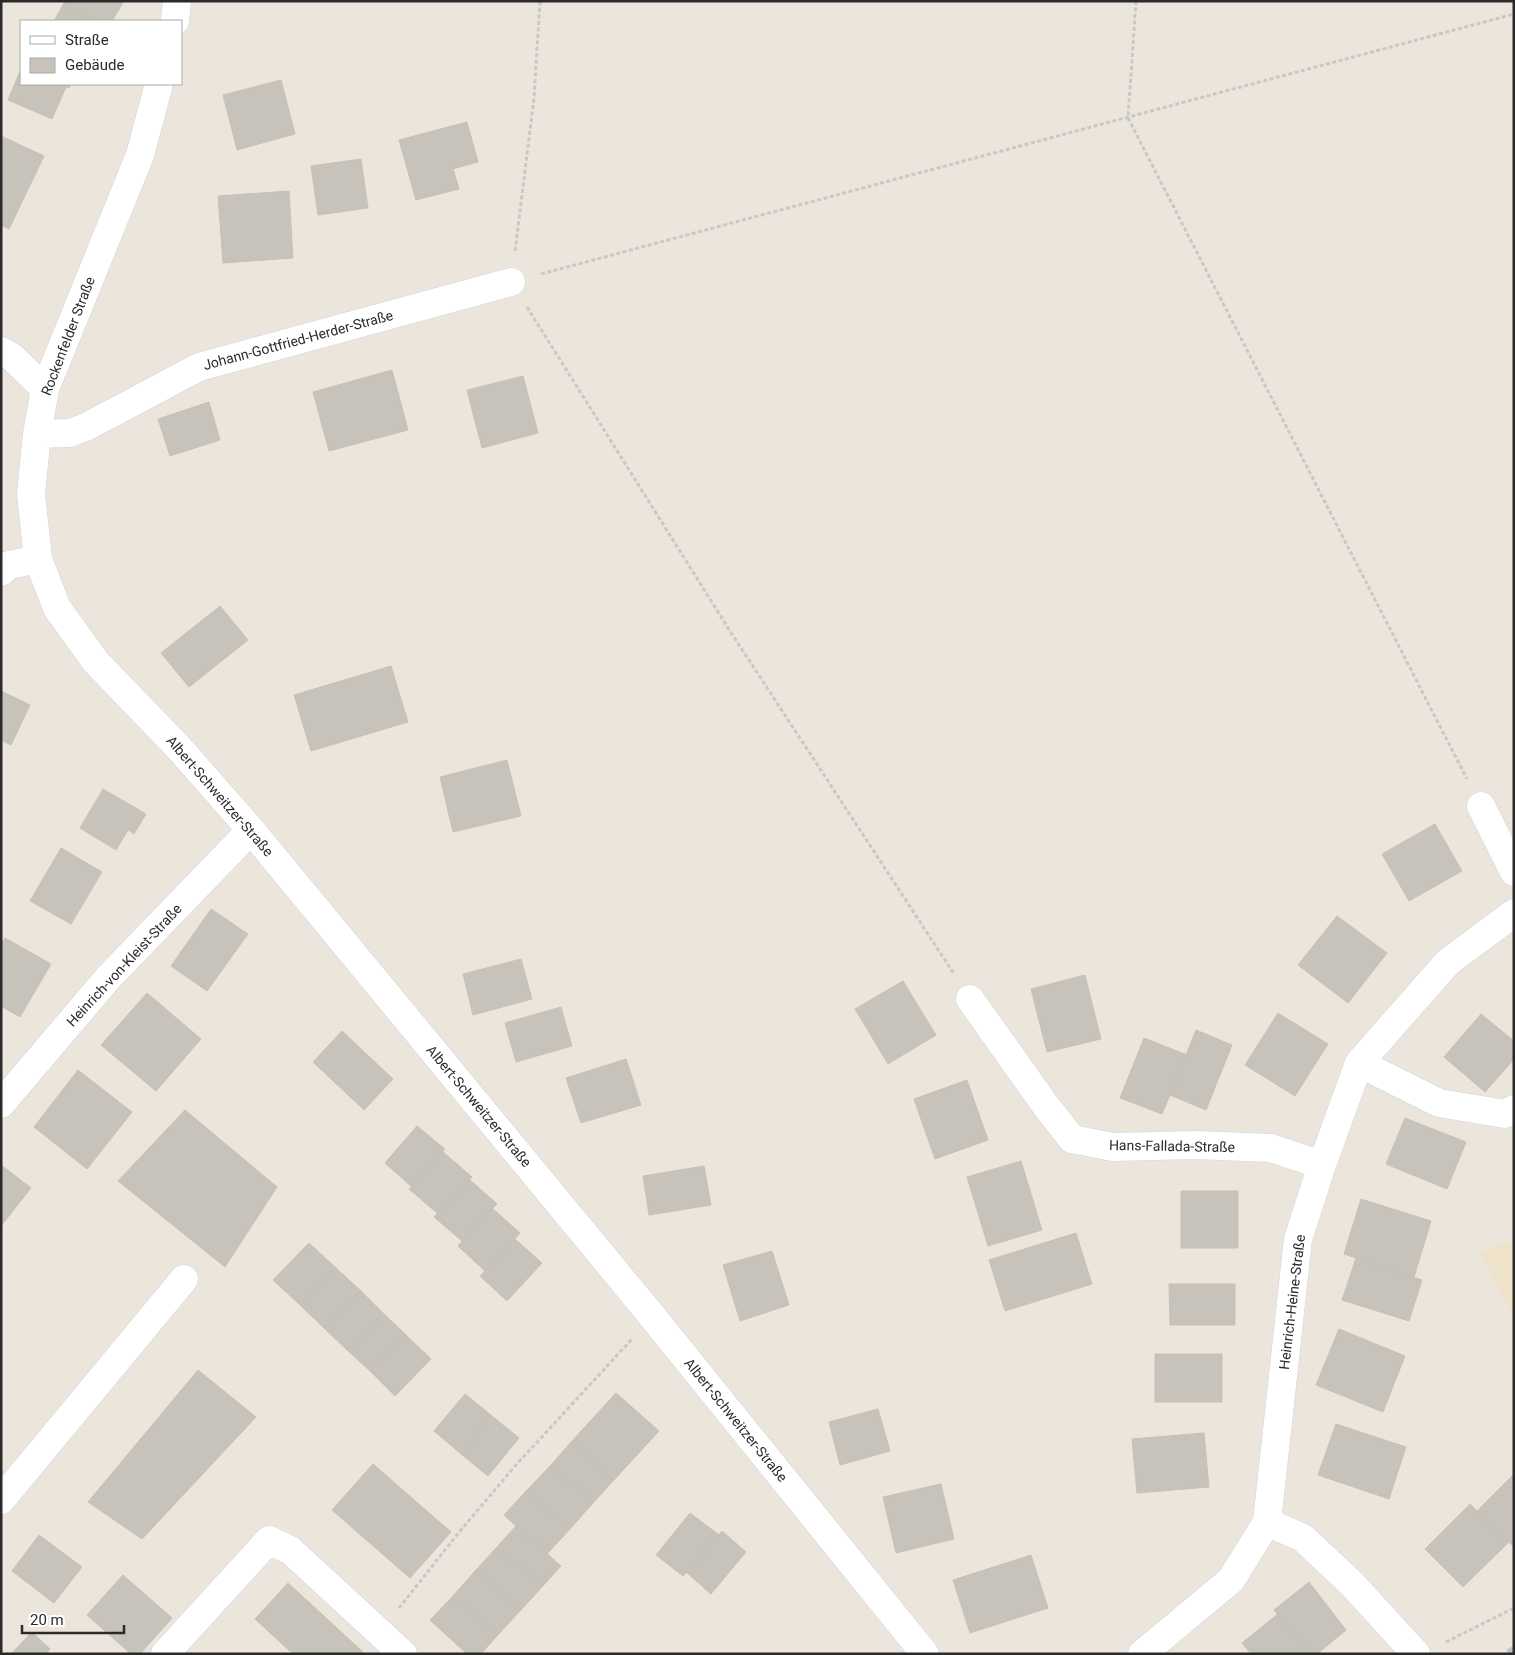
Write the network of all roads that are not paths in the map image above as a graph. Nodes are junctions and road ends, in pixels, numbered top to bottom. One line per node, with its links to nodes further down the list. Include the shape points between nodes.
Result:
1 (177, 1): 2 (street)
2 (175, 20)
3 (159, 85): 6 (street, Rockenfelder Straße, via 140,155)
4 (511, 282): 7 (street, Johann-Gottfried-Herder-Straße, via 199,367 86,427 70,433)
5 (1, 352): 6 (street, via 12,357)
6 (45, 389): 7 (street, Rockenfelder Straße)
7 (37, 434): 8 (street, Rockenfelder Straße, via 32,494)
8 (38, 559): 9 (street, via 8,564); 11 (street, Albert-Schweitzer-Straße, via 57,608 96,662 179,748)
9 (1, 572)
10 (1481, 806): 12 (street)
11 (251, 830): 16 (street, Heinrich-von-Kleist-Straße, via 108,978); 25 (street, Albert-Schweitzer-Straße, via 652,1316)
12 (1514, 872)
13 (1514, 913): 15 (street, Heinrich-Heine-Straße, via 1448,962)
14 (970, 999): 18 (street, Hans-Fallada-Straße, via 1072,1139 1112,1147 1196,1145 1271,1148)
15 (1359, 1063): 17 (street, via 1439,1103 1505,1114); 18 (street, Heinrich-Heine-Straße)
16 (1, 1104)
17 (1514, 1109)
18 (1322, 1166): 21 (street, Heinrich-Heine-Straße, via 1298,1238)
19 (184, 1279): 20 (street)
20 (1, 1500)
21 (1267, 1522): 22 (street, via 1303,1538); 26 (street, Heinrich-Heine-Straße, via 1231,1580)
22 (1428, 1649)
23 (165, 1654): 24 (street, via 269,1540 290,1550)
24 (402, 1654)
25 (925, 1654)
26 (1142, 1654)

